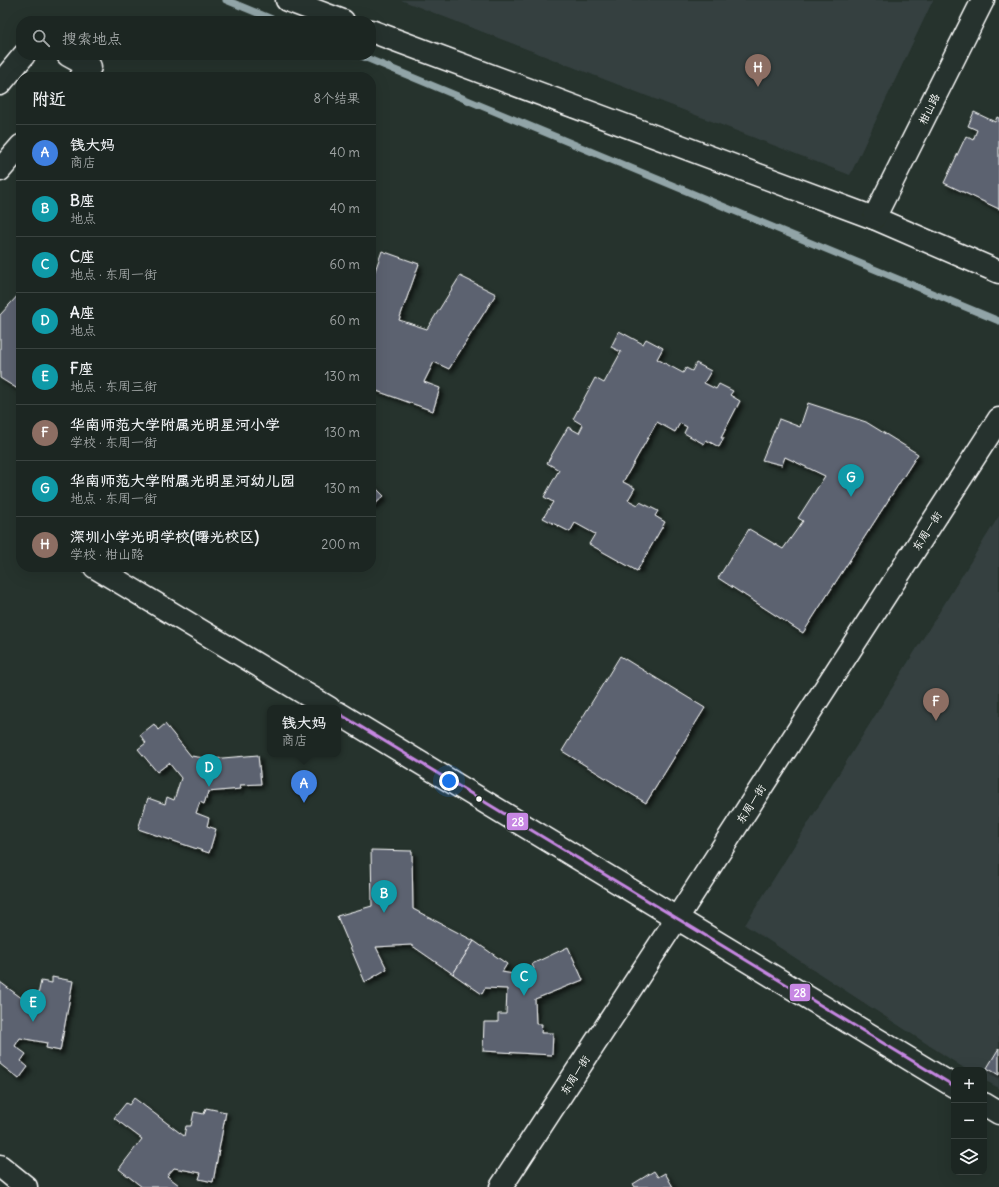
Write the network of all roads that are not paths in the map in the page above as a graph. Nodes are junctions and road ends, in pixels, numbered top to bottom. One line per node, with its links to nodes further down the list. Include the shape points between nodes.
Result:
1 (287, 0): 3 (street)
2 (983, 0): 11 (street, 柑山路)
3 (330, 16)
4 (376, 33): 11 (street)
5 (20, 60): 8 (street)
6 (77, 60): 7 (street, via 90,67)
7 (86, 72)
8 (0, 84)
9 (16, 152): 10 (street)
10 (0, 170)
11 (874, 218): 12 (street)
12 (999, 272)
13 (999, 419): 17 (street, 东周一街)
14 (103, 572): 15 (street)
15 (324, 705)
16 (341, 716): 17 (street)
17 (677, 918): 18 (street); 23 (street, 东周一街)
18 (951, 1084)
19 (987, 1106): 20 (street)
20 (999, 1113)
21 (0, 1166): 22 (street)
22 (26, 1187)
23 (501, 1187)

